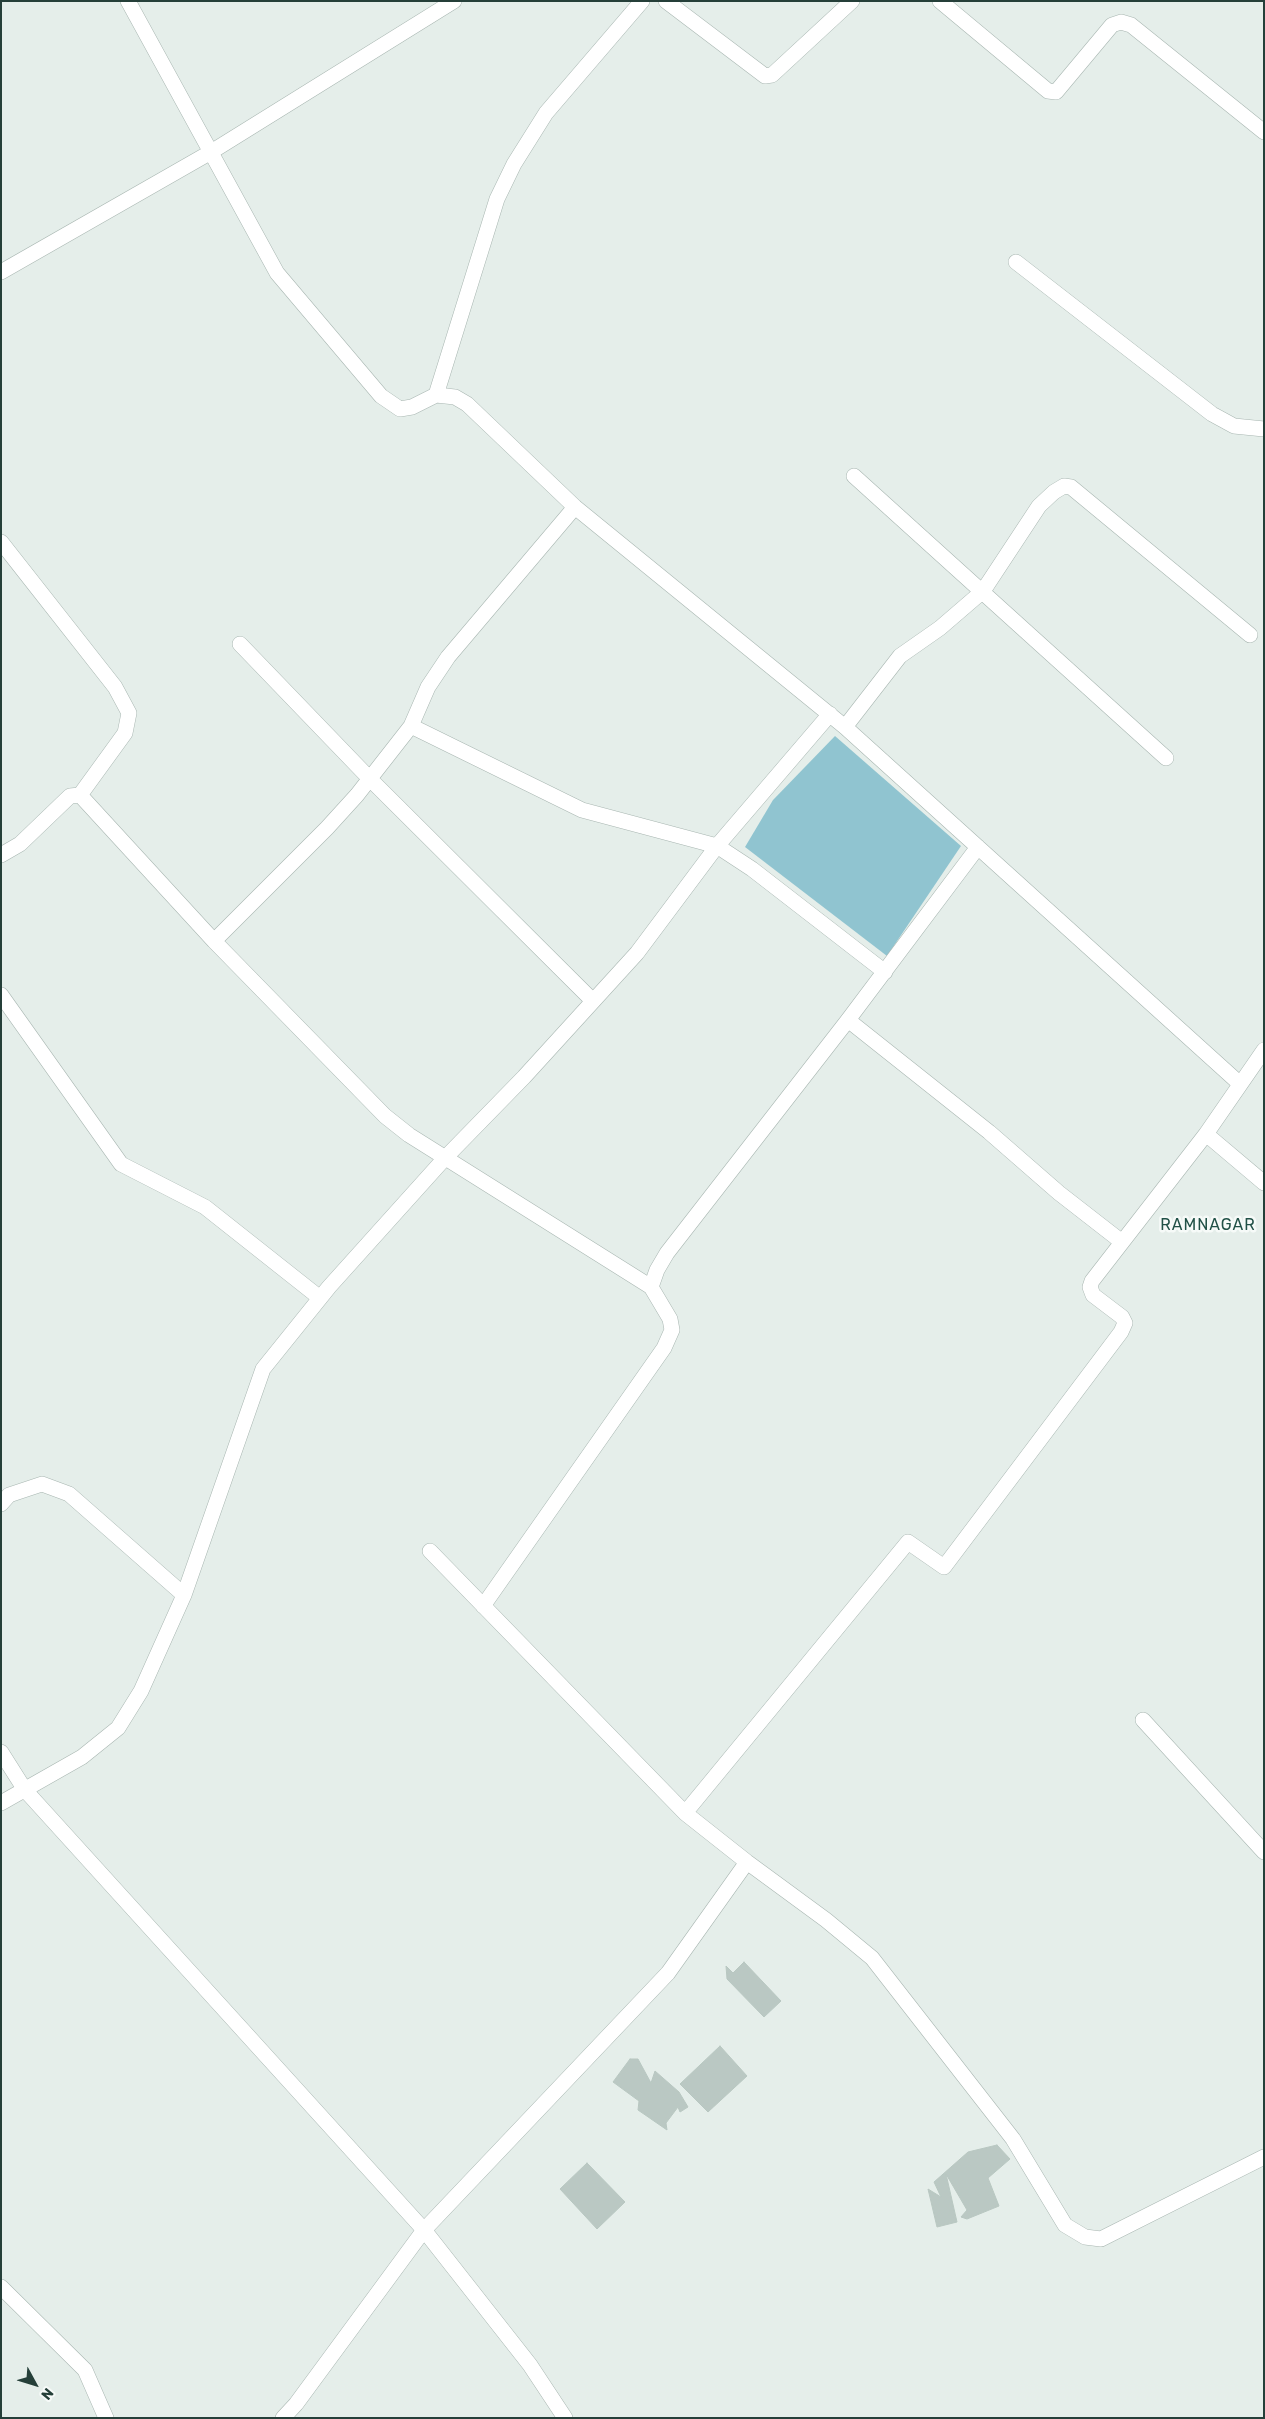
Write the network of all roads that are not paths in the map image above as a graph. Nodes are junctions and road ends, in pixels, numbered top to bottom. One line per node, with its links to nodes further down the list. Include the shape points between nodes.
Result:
1 (128, 1): 8 (street)
2 (454, 1): 8 (street)
3 (642, 1): 11 (street, via 546,113 514,164 497,199)
4 (666, 1): 5 (street, via 765,76 772,75)
5 (852, 1)
6 (940, 1): 7 (street, via 1048,91 1056,92 1112,25 1121,22 1131,25)
7 (1264, 132)
8 (211, 152): 10 (street); 11 (street, via 277,273 381,396 400,409)
9 (1016, 262): 12 (street, via 1212,414 1234,426)
10 (1, 272)
11 (436, 395): 14 (street, via 455,397 467,404)
12 (1264, 429)
13 (854, 476): 16 (street)
14 (575, 507): 19 (street); 20 (street, via 448,657 428,687)
15 (1, 542): 24 (street, via 116,687 128,713 124,733)
16 (983, 592): 17 (street, via 1039,506 1064,486 1071,487); 21 (street, via 900,656); 22 (street)
17 (1250, 635)
18 (240, 644): 23 (street)
19 (830, 714): 21 (street); 25 (street)
20 (411, 726): 23 (street); 25 (street, via 582,810)
21 (845, 727): 26 (street)
22 (1166, 758)
23 (370, 779): 28 (street, via 327,828); 31 (street)
24 (80, 795): 27 (street, via 70,796 20,844); 28 (street)
25 (717, 846): 29 (street, via 752,869); 31 (street, via 637,953)
26 (978, 846): 29 (street); 34 (street)
27 (3, 852)
28 (214, 941): 36 (street, via 385,1116)
29 (885, 972): 32 (street)
30 (1, 995): 40 (street, via 121,1164 205,1207)
31 (594, 1000): 36 (street)
32 (848, 1020): 38 (street); 39 (street, via 667,1253)
33 (1264, 1050): 34 (street)
34 (1239, 1083): 35 (street)
35 (1206, 1134): 37 (street); 38 (street)
36 (445, 1158): 39 (street); 40 (street)
37 (1264, 1183)
38 (1122, 1242): 49 (street, via 1090,1287 1093,1295 1122,1316 1121,1332 944,1567 908,1542)
39 (651, 1287): 44 (street, via 670,1319 672,1330 664,1348)
40 (320, 1298): 43 (street, via 263,1369)
41 (1, 1504): 43 (street, via 9,1495 42,1484 69,1494)
42 (430, 1551): 44 (street)
43 (184, 1595): 47 (street, via 141,1691 118,1728 82,1757)
44 (483, 1606): 49 (street)
45 (1143, 1720): 50 (street)
46 (1, 1752): 47 (street)
47 (25, 1790): 48 (street); 53 (street)
48 (1, 1803)
49 (684, 1812): 51 (street)
50 (1264, 1852)
51 (747, 1862): 52 (street, via 872,1958 1013,2140 1065,2225 1085,2237 1101,2239); 53 (street, via 668,1973)
52 (1264, 2157)
53 (424, 2230): 56 (street); 57 (street, via 530,2365)
54 (1, 2287): 55 (street, via 85,2370)
55 (106, 2418)
56 (283, 2418)
57 (565, 2418)

